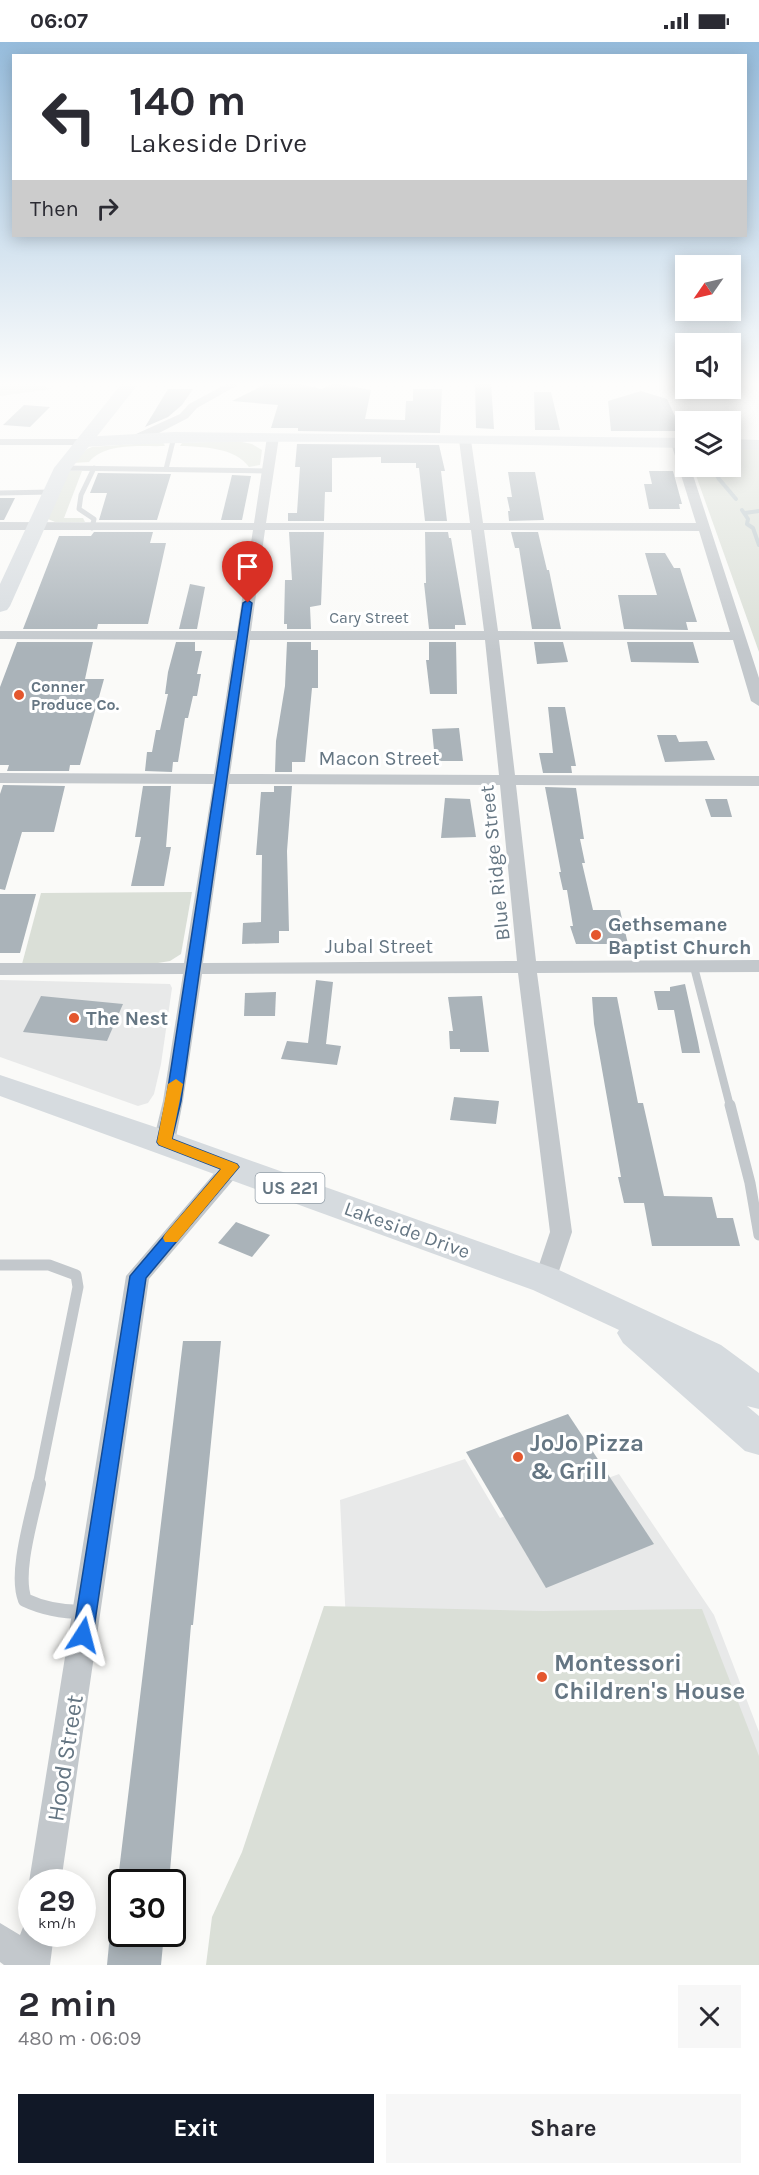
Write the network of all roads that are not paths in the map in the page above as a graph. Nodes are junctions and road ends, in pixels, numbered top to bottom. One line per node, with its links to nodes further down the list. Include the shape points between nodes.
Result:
1 (268, 471): 12 (street)
2 (61, 472): 6 (main road)
3 (92, 472): 11 (lane, via 79,509 94,519)
4 (469, 472): 13 (street, Blue Ridge Street)
5 (690, 477): 9 (street)
6 (51, 492): 7 (lane); 10 (main road)
7 (0, 493)
8 (0, 526): 10 (street)
9 (704, 527): 13 (street); 18 (street)
10 (34, 528): 11 (street); 14 (main road)
11 (92, 528): 12 (street)
12 (259, 528): 13 (street); 16 (street)
13 (477, 528): 17 (street, Blue Ridge Street)
14 (0, 606)
15 (0, 635): 16 (street, Cary Street)
16 (242, 635): 17 (street, Cary Street); 21 (street)
17 (492, 636): 18 (street, Cary Street); 22 (street, Blue Ridge Street)
18 (737, 636): 19 (street)
19 (759, 701)
20 (0, 778): 21 (street, Macon Street)
21 (220, 779): 22 (street, Macon Street); 26 (street)
22 (507, 779): 23 (street, Macon Street); 27 (street, Blue Ridge Street)
23 (759, 781)
24 (759, 966): 25 (street, Jubal Street)
25 (694, 967): 27 (street, Jubal Street); 32 (lane, via 750,1183)
26 (193, 968): 27 (street, Jubal Street); 28 (street, Jubal Street); 30 (street)
27 (527, 968): 34 (street, Blue Ridge Street, via 561,1232)
28 (0, 969)
29 (0, 1085): 30 (main road, Lakeside Drive / US 221)
30 (164, 1142): 31 (main road, Lakeside Drive / US 221)
31 (232, 1167): 34 (main road, Lakeside Drive / US 221); 38 (street, Hood Street, via 138,1276)
32 (759, 1235)
33 (0, 1265): 38 (lane, via 54,1265 76,1275 78,1287 21,1573 21,1590 25,1600 39,1608)
34 (546, 1280): 35 (main road, Lakeside Drive / US 221)
35 (608, 1310): 36 (main road, Lakeside Drive / US 221, via 708,1355); 37 (main road, Lakeside Drive)
36 (759, 1394)
37 (759, 1439)
38 (87, 1612): 39 (street, Hood Street)
39 (47, 1869)
40 (0, 1940): 42 (street)
41 (34, 1947): 42 (street)
42 (31, 1965)

